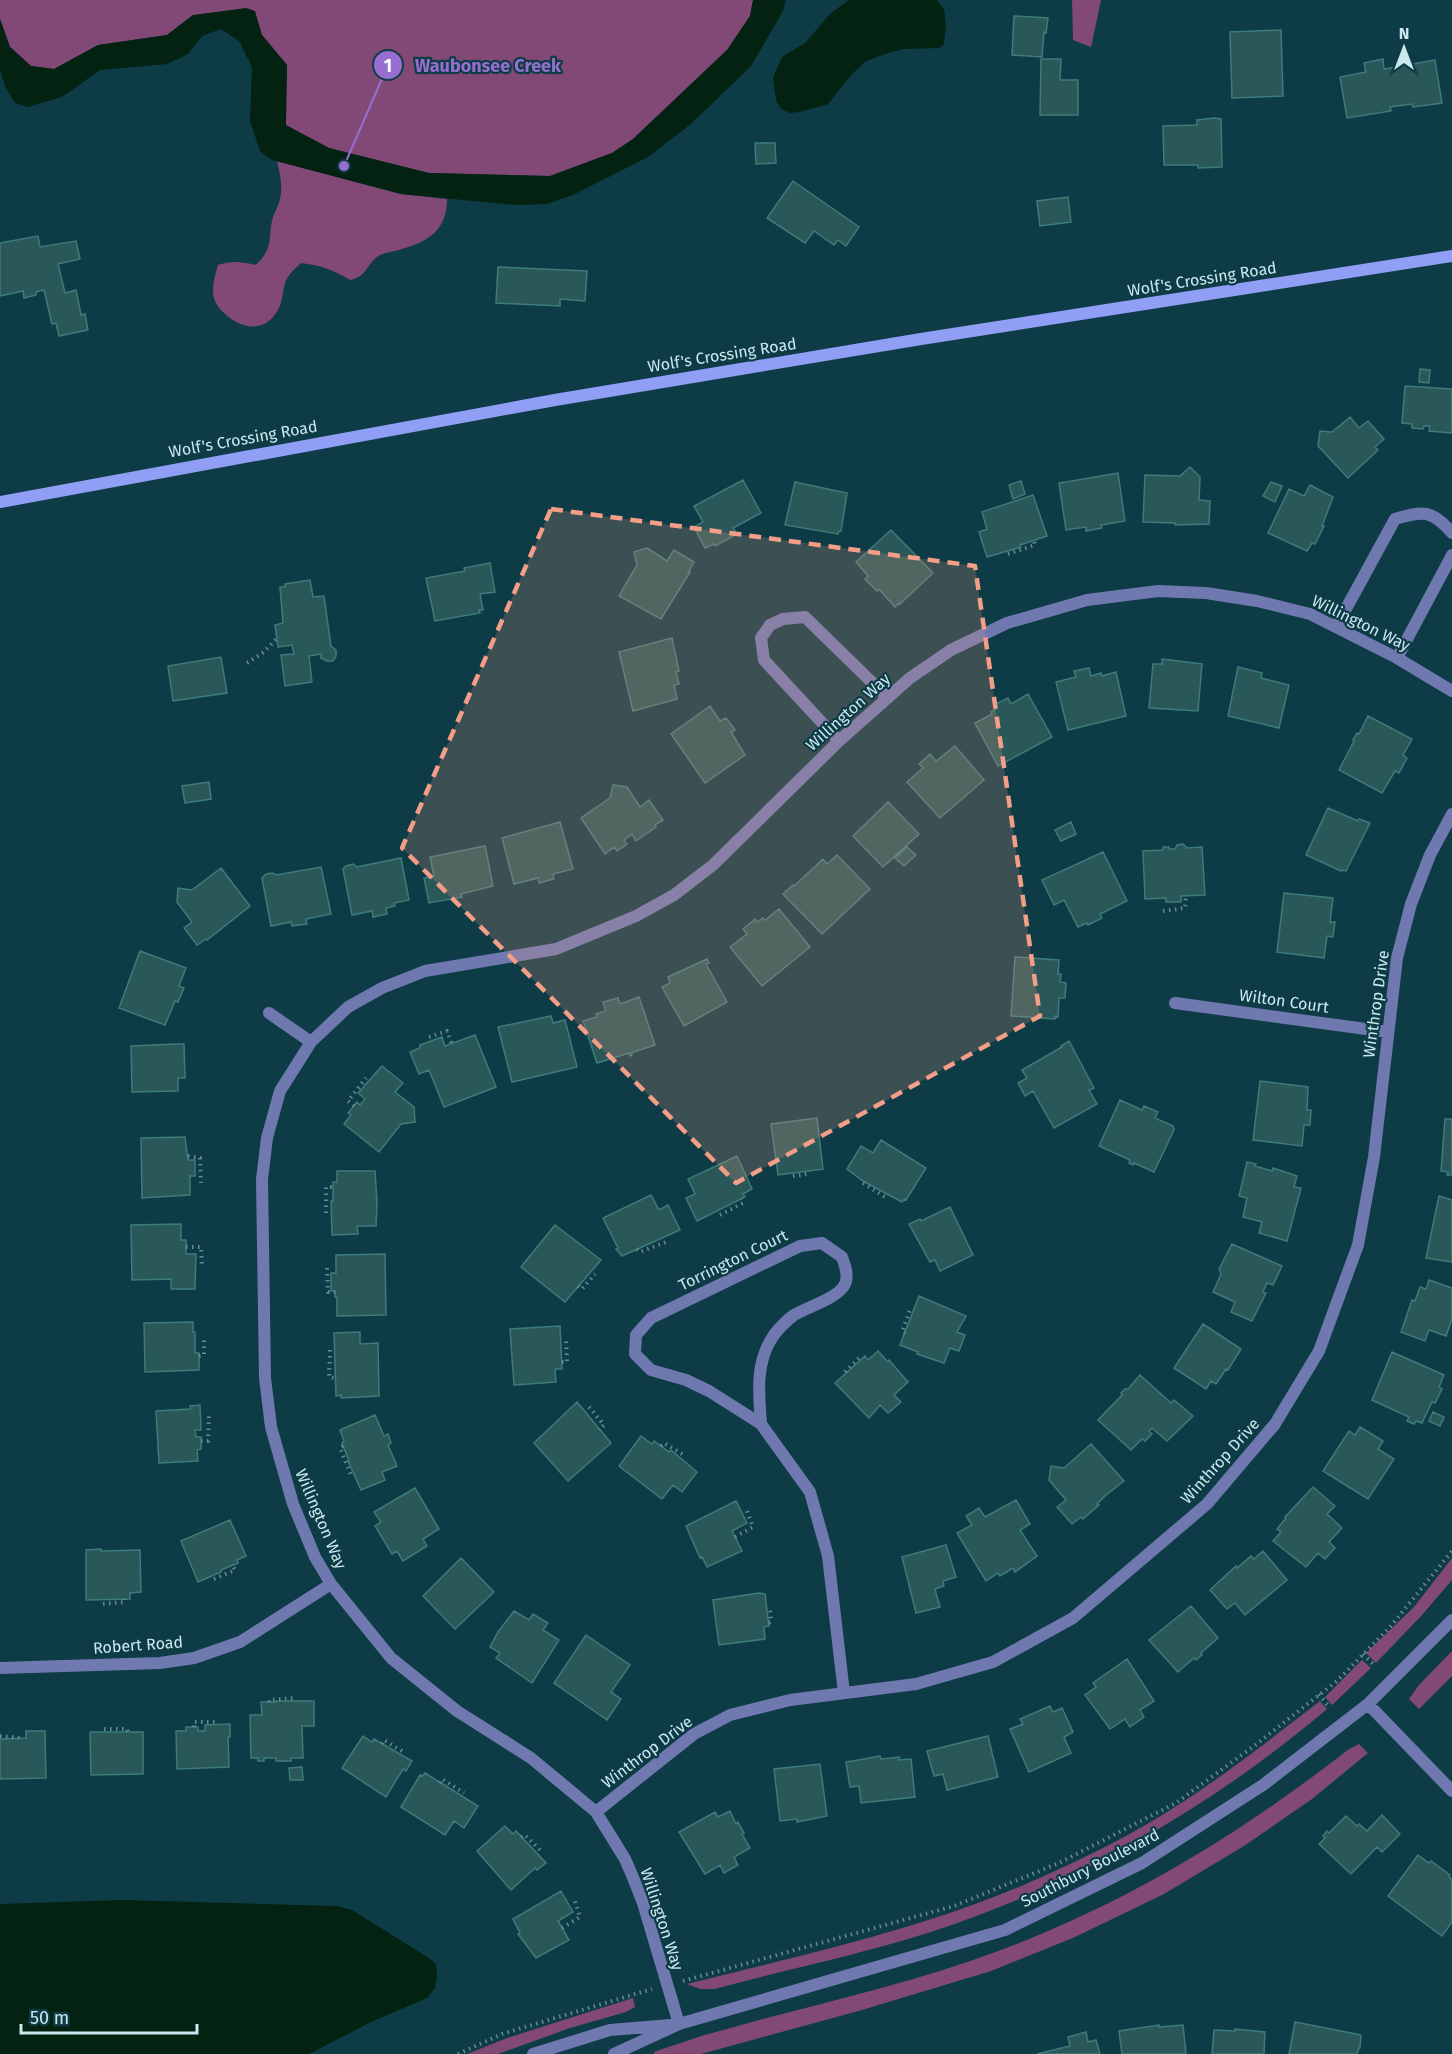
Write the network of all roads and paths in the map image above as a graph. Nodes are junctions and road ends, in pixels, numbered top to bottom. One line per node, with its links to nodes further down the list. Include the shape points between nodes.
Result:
1 (1452, 256): 2 (main road, Wolf's Crossing Road, via 578,396)
2 (0, 502)
3 (1452, 533): 7 (street, via 1441,520 1419,512 1395,519)
4 (1034, 541): 5 (path, via 1035,545)
5 (1008, 554)
6 (1452, 555): 9 (street)
7 (1336, 627): 9 (street, Willington Way); 12 (street, Willington Way, via 1311,614 1206,593 1158,591 1087,600 1007,623 951,650)
8 (277, 638): 10 (path)
9 (1397, 658): 11 (street, Willington Way)
10 (247, 663)
11 (1452, 691)
12 (888, 698): 13 (street, Willington Way); 13 (street, via 805,617 770,625 761,638 764,660)
13 (838, 741): 21 (street, Willington Way, via 713,865 674,895 636,916 556,949 425,971 382,988 348,1007)
14 (1452, 814): 19 (street, Winthrop Drive, via 1430,855 1411,904 1397,958)
15 (1186, 896): 16 (path, via 1185,908)
16 (1163, 911)
17 (1175, 1003): 19 (street, Wilton Court)
18 (269, 1013): 21 (street)
19 (1388, 1032): 76 (street, Winthrop Drive, via 1374,1157 1358,1245 1319,1351 1275,1424 1207,1504 1073,1618 993,1662 964,1672 916,1684)
20 (429, 1037): 22 (path, via 447,1031)
21 (311, 1042): 67 (street, Willington Way, via 280,1091 267,1138 262,1179 265,1378 271,1426 289,1495)
22 (452, 1044)
23 (366, 1078): 24 (path, via 348,1101)
24 (354, 1106)
25 (188, 1156): 28 (path, via 200,1158)
26 (806, 1171): 27 (path, via 807,1174)
27 (793, 1176)
28 (201, 1184)
29 (862, 1184): 31 (path, via 885,1197)
30 (333, 1187): 33 (path, via 326,1187)
31 (888, 1194)
32 (741, 1199): 34 (path, via 743,1203)
33 (326, 1213)
34 (720, 1215)
35 (669, 1240): 37 (path, via 640,1252)
36 (186, 1247): 38 (path, via 201,1247)
37 (637, 1249)
38 (202, 1267)
39 (327, 1268): 42 (path, via 328,1292)
40 (595, 1274): 41 (path, via 582,1289)
41 (578, 1286)
42 (335, 1292)
43 (911, 1307): 44 (path, via 902,1332)
44 (905, 1333)
45 (204, 1338): 48 (path, via 204,1355)
46 (566, 1338): 50 (path, via 567,1362)
47 (330, 1350): 52 (path, via 329,1377)
48 (199, 1356)
49 (862, 1358): 51 (path)
50 (562, 1362)
51 (845, 1372)
52 (336, 1378)
53 (589, 1407): 56 (path, via 604,1425)
54 (209, 1415): 57 (path, via 208,1441)
55 (761, 1424): 55 (street, Torrington Court, via 761,1364 772,1338 793,1316 836,1294 845,1285 847,1274 842,1257 822,1243 800,1246 651,1317 636,1335 635,1354 651,1370 709,1391); 76 (street, Torrington Court, via 810,1492 828,1556)
56 (599, 1430)
57 (201, 1441)
58 (343, 1446): 61 (path, via 340,1448)
59 (661, 1446): 60 (path, via 664,1443)
60 (684, 1455)
61 (351, 1475)
62 (747, 1511): 63 (path, via 753,1527)
63 (735, 1537)
64 (1452, 1551): 73 (path, via 1390,1628)
65 (232, 1565): 66 (path, via 235,1570)
66 (214, 1579)
67 (331, 1584): 75 (street, Robert Road, via 240,1642 194,1658 160,1663); 93 (street, Willington Way, via 391,1658 457,1712 531,1758)
68 (125, 1599): 69 (path)
69 (103, 1604)
70 (770, 1608): 72 (path)
71 (1452, 1620): 80 (street, Southbury Boulevard)
72 (769, 1623)
73 (1363, 1654): 74 (path); 77 (path)
74 (1373, 1664)
75 (0, 1668)
76 (844, 1693): 93 (street, Winthrop Drive, via 790,1700 730,1715 694,1734)
77 (1319, 1694): 81 (path); 98 (path, via 1176,1803 1059,1863 954,1906)
78 (295, 1698): 79 (path)
79 (269, 1702)
80 (1368, 1704): 91 (street); 100 (street, Southbury Boulevard, via 1263,1785 1142,1863 1005,1930)
81 (1329, 1707)
82 (219, 1722): 83 (path, via 194,1722)
83 (194, 1727)
84 (104, 1729): 85 (path)
85 (128, 1732)
86 (0, 1736): 87 (path)
87 (22, 1738)
88 (382, 1744): 89 (path, via 384,1740)
89 (405, 1753)
90 (440, 1783): 92 (path, via 442,1779)
91 (1452, 1791)
92 (464, 1793)
93 (596, 1812): 100 (street, Willington Way, via 628,1867)
94 (521, 1837): 95 (path, via 525,1835)
95 (541, 1851)
96 (574, 1898): 97 (path, via 580,1917)
97 (562, 1928)
98 (685, 1980)
99 (644, 1992): 101 (path, via 502,2034)
100 (679, 2024): 102 (street, Southbury Boulevard, via 610,2030); 103 (street, Southbury Boulevard)
101 (458, 2054)
102 (533, 2054)
103 (614, 2054)

